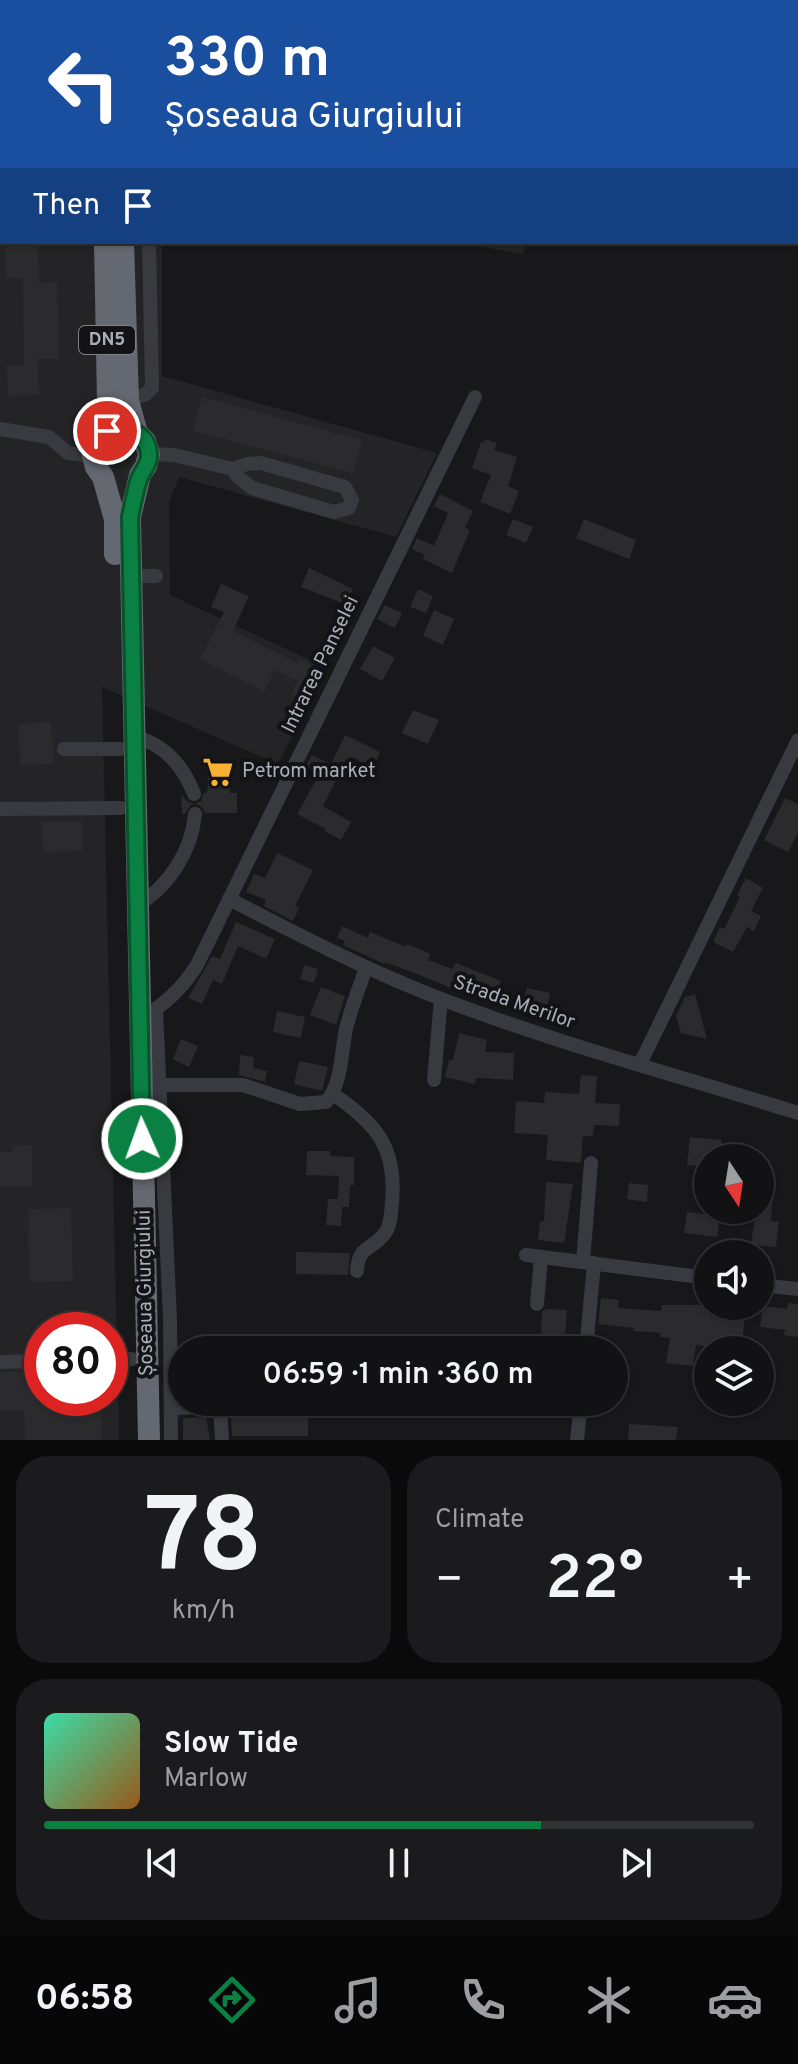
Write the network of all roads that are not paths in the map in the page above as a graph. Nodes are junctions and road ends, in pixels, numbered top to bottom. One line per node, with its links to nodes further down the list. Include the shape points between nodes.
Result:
1 (105, 244): 8 (highway, DN5, via 108,401)
2 (123, 244): 5 (highway, DN5)
3 (149, 244): 5 (street, via 152,388)
4 (475, 397): 22 (street, Intrarea Panselei)
5 (128, 401): 7 (highway, DN5)
6 (0, 429): 8 (street, via 49,437 68,453)
7 (137, 433): 8 (highway, via 115,429); 9 (highway, DN5)
8 (97, 446): 12 (highway, Șoseaua Giurgiului, via 96,467)
9 (149, 454): 10 (street); 11 (highway, Șoseaua Giurgiului)
10 (233, 469): 10 (street, via 252,488 334,512 349,508 352,500 345,487 261,463)
11 (140, 475): 12 (highway, via 126,483); 13 (highway, Șoseaua Giurgiului, via 130,517)
12 (103, 477): 16 (highway, Șoseaua Giurgiului, via 115,519)
13 (130, 576): 14 (street); 16 (highway, Șoseaua Giurgiului)
14 (156, 576)
15 (798, 740): 27 (street)
16 (127, 743): 17 (street); 18 (street, via 159,746 184,770); 19 (highway, Șoseaua Giurgiului); 23 (highway, Șoseaua Giurgiului)
17 (64, 749)
18 (194, 794)
19 (121, 808): 20 (street); 41 (highway, Șoseaua Giurgiului)
20 (0, 809)
21 (195, 814): 23 (street, via 188,851)
22 (229, 899): 24 (street, Strada Merilor); 26 (street, Intrarea Panselei, via 186,982)
23 (137, 905): 26 (highway, Șoseaua Giurgiului)
24 (366, 968): 25 (street, Strada Merilor); 30 (street, via 346,1027)
25 (441, 999): 27 (street, Strada Merilor); 28 (street)
26 (148, 1014): 29 (street); 51 (highway, Șoseaua Giurgiului)
27 (640, 1064): 31 (street, Strada Merilor)
28 (434, 1080)
29 (159, 1085): 30 (street, via 243,1085 300,1104 326,1102); 42 (street)
30 (333, 1094): 36 (street, via 370,1126 392,1161 388,1229 362,1251)
31 (798, 1113)
32 (591, 1163): 35 (street)
33 (526, 1255): 34 (street)
34 (541, 1257): 35 (street); 40 (street)
35 (589, 1263): 37 (street); 43 (street)
36 (357, 1271)
37 (694, 1276)
38 (774, 1286): 39 (street)
39 (798, 1289)
40 (537, 1304)
41 (121, 1312)
42 (170, 1336)
43 (586, 1336)
44 (24, 1361): 45 (street)
45 (0, 1362)
46 (128, 1403): 50 (highway, Șoseaua Giurgiului)
47 (171, 1416): 52 (street)
48 (221, 1416): 53 (street)
49 (580, 1416): 54 (street)
50 (134, 1440)
51 (149, 1440)
52 (171, 1440)
53 (222, 1440)
54 (577, 1440)

